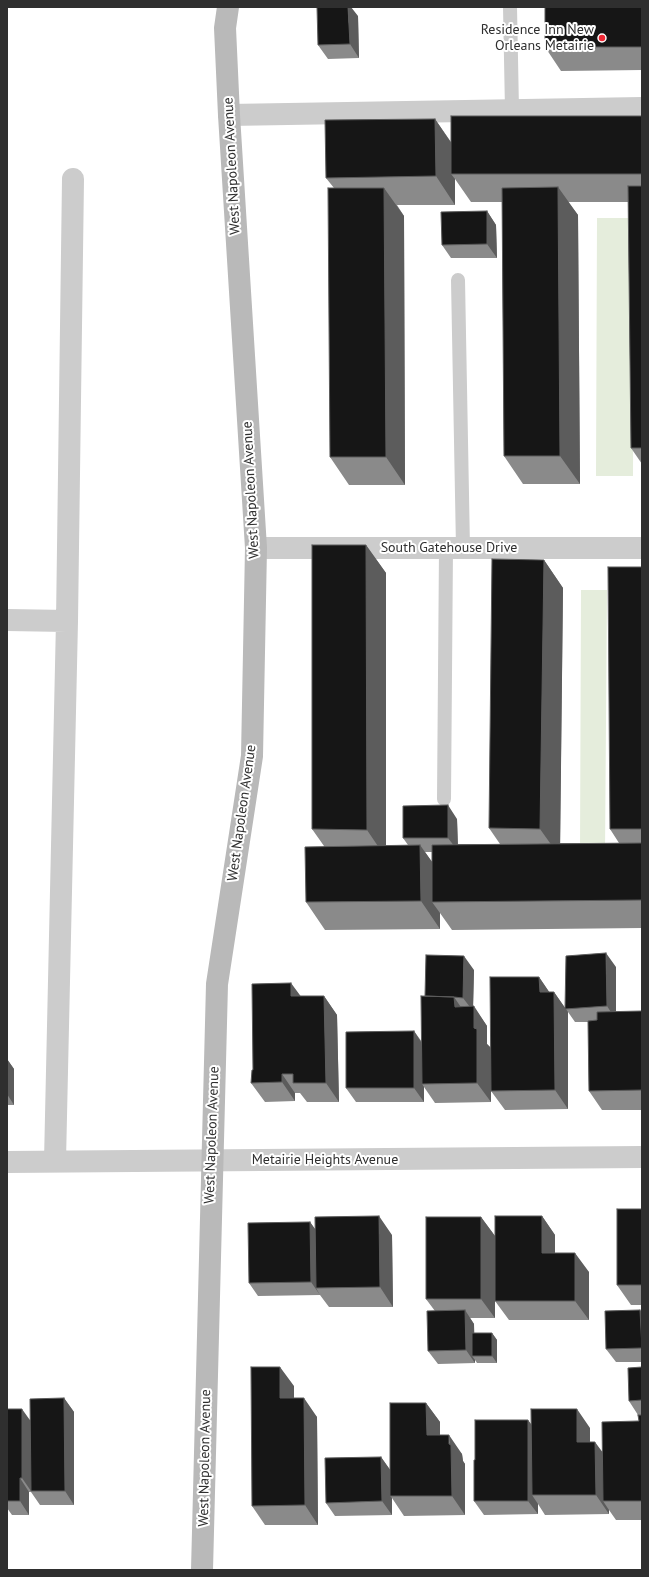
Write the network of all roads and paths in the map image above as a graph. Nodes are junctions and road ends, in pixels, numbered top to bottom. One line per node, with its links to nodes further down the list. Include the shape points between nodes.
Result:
1 (228, 7): 5 (street, West Napoleon Avenue, via 225,28)
2 (510, 7): 4 (lane)
3 (642, 108): 4 (street)
4 (512, 110): 5 (street)
5 (229, 115): 8 (street, West Napoleon Avenue)
6 (73, 180): 12 (street)
7 (458, 280): 9 (lane)
8 (256, 548): 9 (street, South Gatehouse Drive); 15 (street, West Napoleon Avenue, via 252,756 217,984)
9 (454, 548): 10 (street, South Gatehouse Drive); 13 (lane)
10 (642, 548)
11 (7, 620): 12 (street)
12 (67, 621): 16 (street)
13 (444, 799)
14 (642, 1157): 15 (street, Metairie Heights Avenue)
15 (211, 1160): 16 (street, Metairie Heights Avenue); 18 (street, West Napoleon Avenue)
16 (55, 1161): 17 (street, Metairie Heights Avenue)
17 (7, 1162)
18 (202, 1570)

